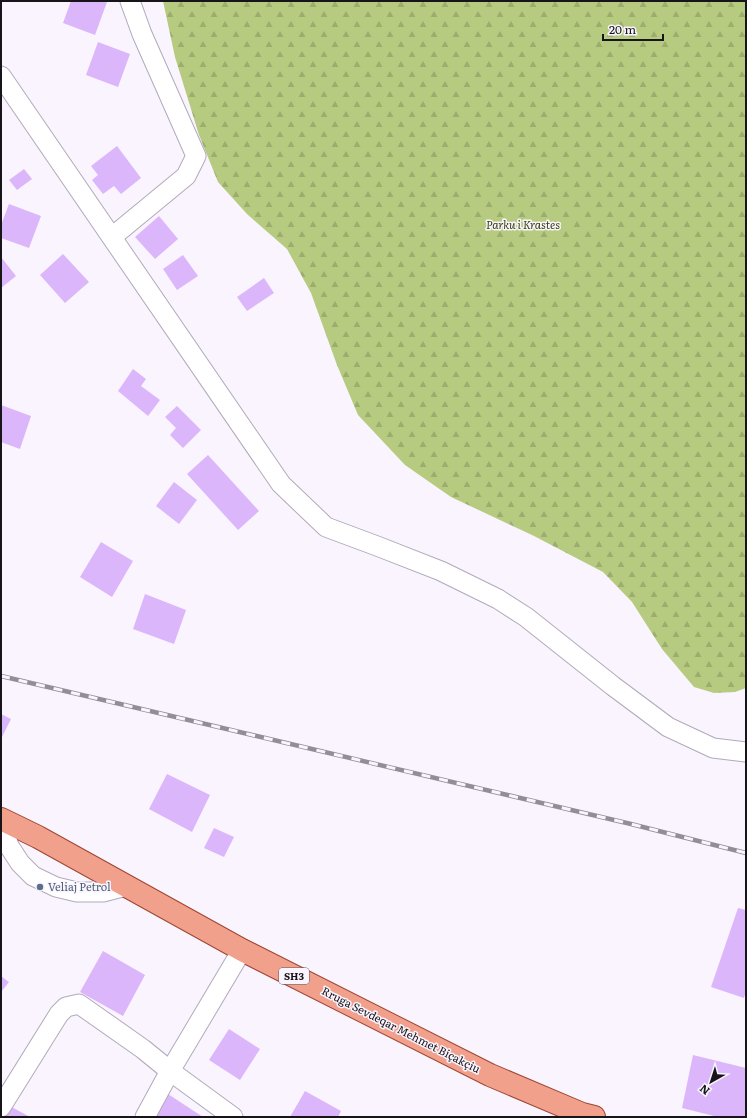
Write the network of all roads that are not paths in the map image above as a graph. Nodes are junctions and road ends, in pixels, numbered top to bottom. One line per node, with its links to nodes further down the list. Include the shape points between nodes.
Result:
1 (130, 1): 3 (street, via 196,156 186,176)
2 (1, 76): 3 (street)
3 (112, 238): 4 (street, via 281,484 326,527 441,571 498,599 526,617 668,727 713,748)
4 (746, 752)
5 (1, 819): 6 (main road, Rruga Sevdeqar Mehmet Biçakçiu / SH3); 6 (street, via 9,846 20,863 33,876 56,887 77,892 103,892)
6 (126, 886): 7 (main road, Rruga Sevdeqar Mehmet Biçakçiu / SH3)
7 (242, 950): 8 (street); 12 (main road, Rruga Sevdeqar Mehmet Biçakçiu / SH3, via 490,1075)
8 (170, 1071): 9 (street, via 79,1004 66,1007 59,1014); 10 (street); 11 (street)
9 (1, 1107)
10 (145, 1117)
11 (233, 1117)
12 (594, 1117)

